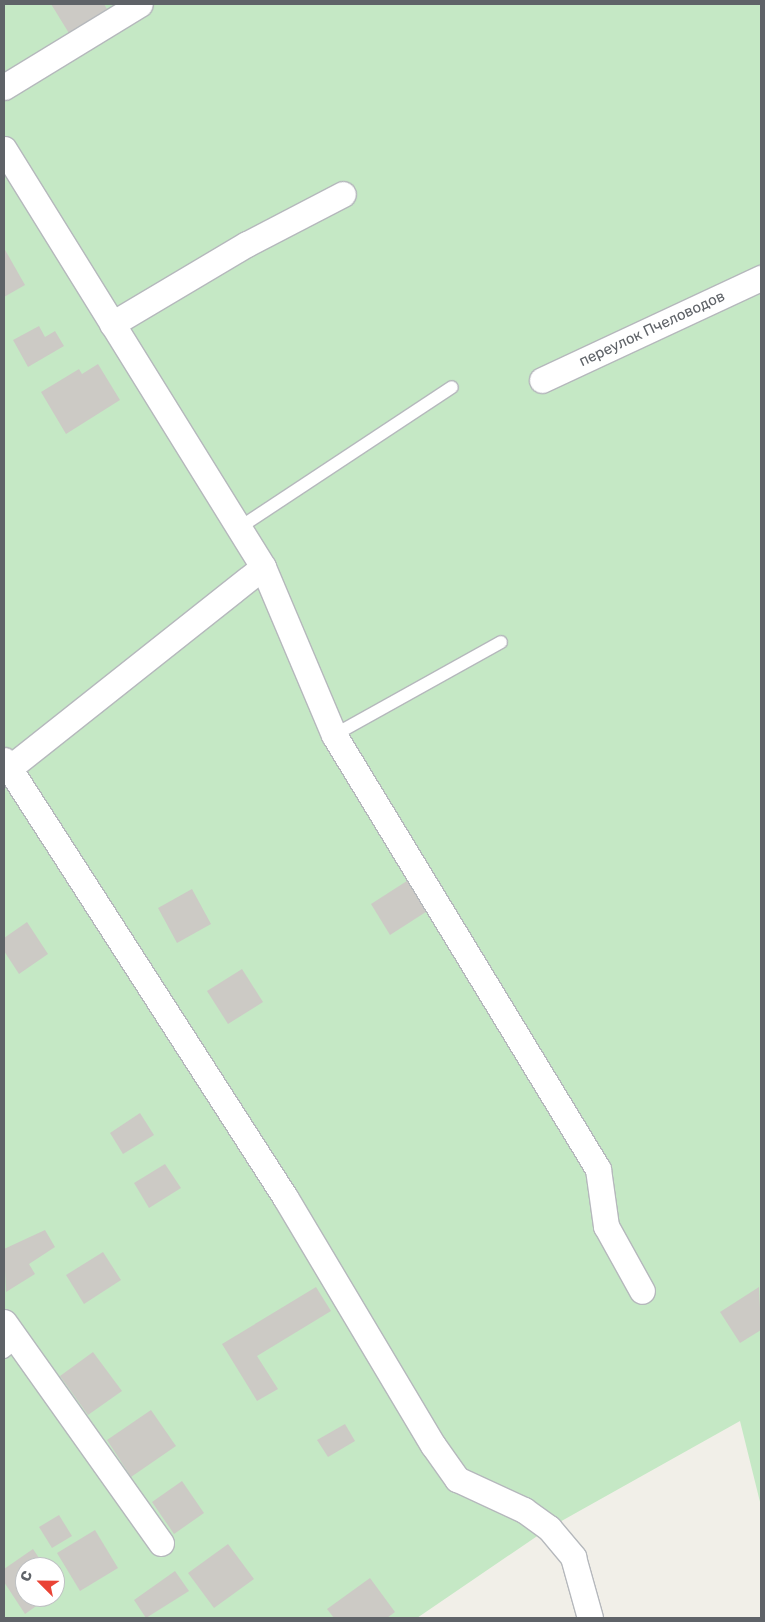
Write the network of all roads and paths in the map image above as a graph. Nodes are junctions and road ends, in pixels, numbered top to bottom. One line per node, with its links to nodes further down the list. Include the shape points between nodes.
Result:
1 (139, 4): 2 (street)
2 (4, 88)
3 (4, 150): 6 (street)
4 (343, 194): 6 (street, via 247,244)
5 (761, 278): 7 (street, переулок Пчеловодов)
6 (112, 324): 9 (street)
7 (542, 380)
8 (452, 387): 9 (lane)
9 (239, 528): 10 (street)
10 (263, 567): 12 (street); 13 (street)
11 (501, 642): 12 (lane)
12 (334, 736): 14 (street, via 598,1169 606,1226)
13 (6, 767): 18 (street, via 285,1197 433,1445 457,1479 524,1510 549,1528 573,1557)
14 (642, 1291)
15 (4, 1322): 16 (street)
16 (11, 1347): 17 (street)
17 (161, 1543)
18 (590, 1618)

